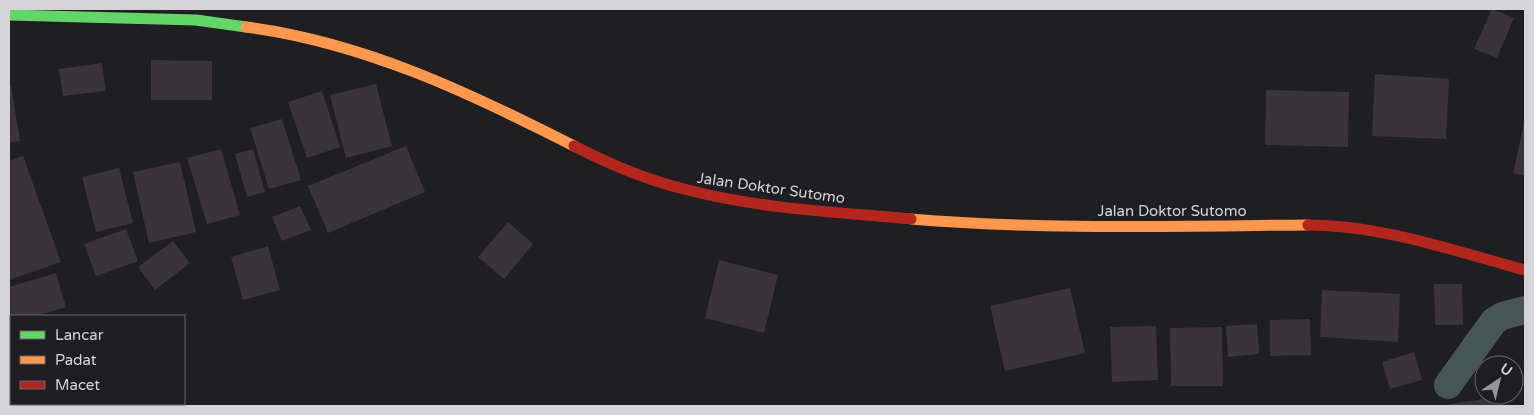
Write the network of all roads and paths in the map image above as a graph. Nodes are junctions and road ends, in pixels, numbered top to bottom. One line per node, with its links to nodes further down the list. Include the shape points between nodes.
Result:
1 (9, 15): 2 (street, Jalan Doktor Sutomo, via 196,20 328,43 431,78 646,177 731,200 965,224 1068,227 1326,225 1390,233)
2 (1525, 270)
3 (1525, 310): 4 (street, via 1494,321)
4 (1448, 385)

